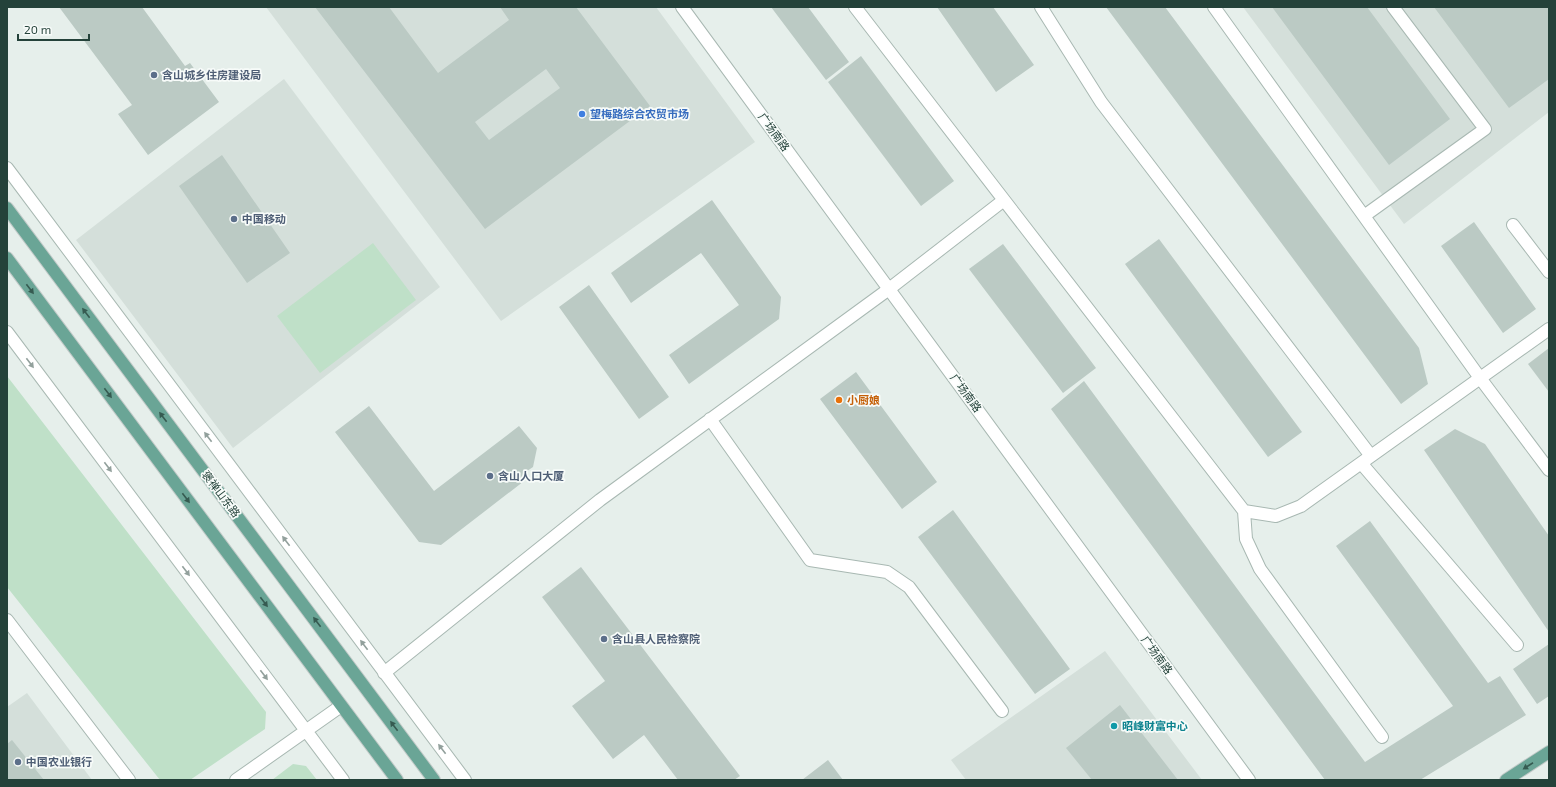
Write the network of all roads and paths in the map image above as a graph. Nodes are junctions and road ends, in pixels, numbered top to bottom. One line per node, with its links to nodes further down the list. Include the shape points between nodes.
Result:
1 (682, 7): 13 (street, 广场南路)
2 (855, 7): 7 (street)
3 (1041, 7): 18 (street, via 1101,102)
4 (1214, 7): 9 (street)
5 (1393, 7): 9 (street, via 1485,129)
6 (7, 168): 24 (street, one-way to 6)
7 (1004, 200): 13 (street); 21 (street)
8 (7, 208): 34 (main road, 褒禅山东路, one-way to 8)
9 (1364, 216): 16 (street)
10 (1513, 225): 12 (street)
11 (7, 258): 25 (main road, one-way to 25)
12 (1549, 272)
13 (889, 288): 17 (street); 36 (street, 广场南路)
14 (1549, 329): 16 (street)
15 (7, 332): 27 (street, one-way to 27)
16 (1480, 378): 18 (street); 20 (street)
17 (710, 419): 24 (street, via 600,500); 26 (street, via 810,560 887,572 909,588)
18 (1371, 456): 19 (street)
19 (1360, 463): 21 (street, via 1301,506 1276,516); 23 (street)
20 (1549, 470)
21 (1244, 511): 28 (street, via 1246,539 1260,569)
22 (7, 620): 30 (street)
23 (1518, 645)
24 (384, 673): 35 (street, one-way to 24)
25 (341, 706): 27 (street); 33 (main road)
26 (1002, 711)
27 (306, 731): 31 (street); 32 (street)
28 (1382, 737)
29 (1549, 752): 37 (main road, one-way to 37)
30 (129, 780)
31 (236, 780)
32 (343, 780)
33 (397, 780)
34 (434, 780)
35 (465, 780)
36 (1249, 780)
37 (1506, 780)

